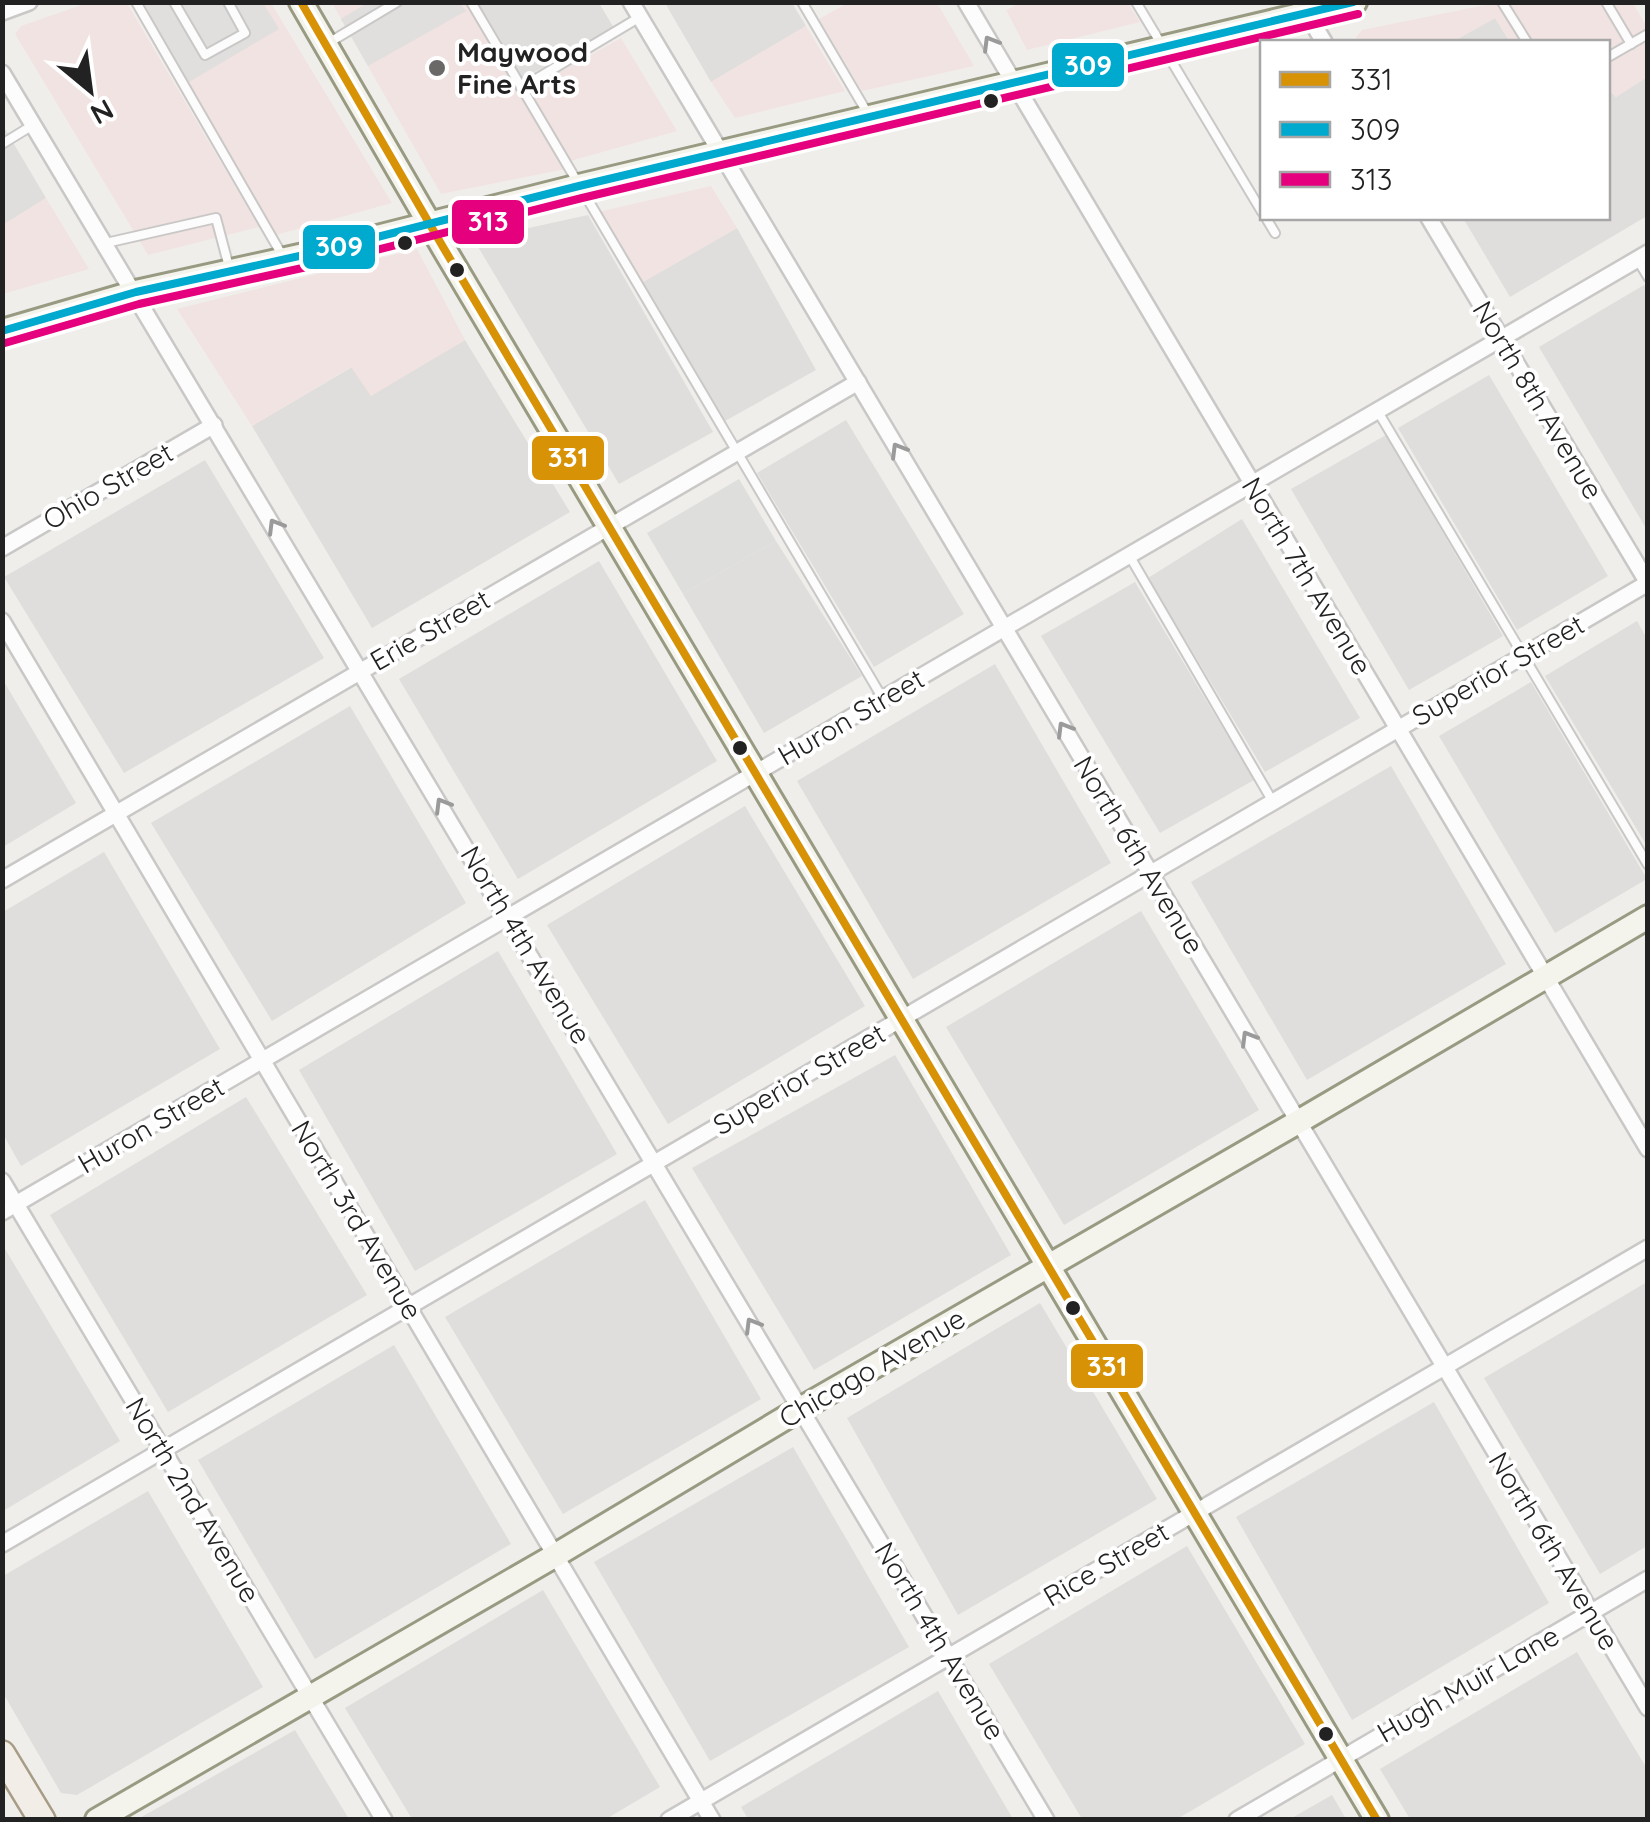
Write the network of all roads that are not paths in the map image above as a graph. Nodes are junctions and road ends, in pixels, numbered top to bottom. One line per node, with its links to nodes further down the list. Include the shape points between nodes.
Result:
1 (29, 2): 16 (street)
2 (136, 2): 40 (lane)
3 (174, 2): 4 (lane, via 205,55 245,33)
4 (228, 2)
5 (302, 2): 21 (main road)
6 (398, 2): 21 (lane)
7 (471, 2): 27 (lane)
8 (631, 2): 17 (street, North 6th Avenue)
9 (802, 2): 28 (lane)
10 (966, 2): 26 (street, North 7th Avenue, one-way to 10)
11 (1136, 2): 23 (lane)
12 (1355, 2): 15 (main road)
13 (1502, 2): 20 (lane)
14 (1606, 2): 22 (lane)
15 (1304, 8): 19 (street); 23 (main road)
16 (2, 12)
17 (640, 17): 27 (lane); 31 (street, North 6th Avenue)
18 (1648, 34): 22 (lane)
19 (1323, 40)
20 (1526, 40)
21 (326, 44): 36 (main road)
22 (1631, 44): 24 (lane)
23 (1163, 48): 26 (main road); 33 (lane)
24 (1610, 57)
25 (2, 73): 29 (street, North 4th Avenue)
26 (1014, 83): 28 (main road); 50 (street, North 7th Avenue)
27 (521, 88): 32 (lane)
28 (870, 118): 31 (main road)
29 (34, 125): 30 (lane); 38 (street, North 4th Avenue)
30 (2, 144)
31 (722, 153): 32 (main road); 46 (street, North 6th Avenue)
32 (579, 186): 36 (main road); 49 (lane)
33 (1260, 208)
34 (1267, 220): 37 (lane)
35 (1430, 220): 45 (street, North 8th Avenue)
36 (430, 225): 40 (main road); 51 (main road)
37 (1275, 233)
38 (106, 244): 41 (lane, via 216,218); 43 (street, North 4th Avenue)
39 (1642, 256): 42 (lane); 45 (street, Huron Street)
40 (284, 260): 41 (main road)
41 (230, 271): 43 (main road)
42 (1648, 278)
43 (136, 292): 44 (main road); 48 (street, North 4th Avenue)
44 (2, 330)
45 (1501, 338): 47 (street, Huron Street); 54 (street, North 8th Avenue)
46 (858, 382): 49 (street, Erie Street); 56 (street, North 6th Avenue, one-way to 46)
47 (1377, 410): 50 (street, Huron Street); 57 (lane)
48 (214, 424): 52 (street, Ohio Street); 58 (street, North 4th Avenue, one-way to 48)
49 (736, 452): 51 (street, Erie Street); 59 (lane)
50 (1252, 483): 53 (street, Huron Street); 60 (street, North 7th Avenue)
51 (609, 526): 58 (street, Erie Street); 61 (main road)
52 (2, 548)
53 (1129, 555): 56 (street, Huron Street); 62 (lane)
54 (1647, 583): 57 (street, Superior Street)
55 (2, 621): 63 (street, North 3rd Avenue)
56 (1004, 628): 59 (street, Huron Street); 65 (street, North 6th Avenue, one-way to 56)
57 (1524, 655): 60 (street, Superior Street); 64 (lane)
58 (361, 670): 63 (street, Erie Street); 67 (street, North 4th Avenue, one-way to 58)
59 (883, 698): 61 (street, Huron Street)
60 (1398, 729): 62 (street, Superior Street); 69 (street, North 7th Avenue)
61 (755, 773): 67 (street, Huron Street); 70 (main road)
62 (1273, 802): 65 (street, Superior Street)
63 (116, 813): 66 (street, Erie Street); 71 (street, North 3rd Avenue)
64 (1648, 866)
65 (1150, 874): 70 (street, Superior Street); 72 (street, North 6th Avenue, one-way to 65)
66 (2, 880)
67 (508, 917): 71 (street, Huron Street); 74 (street, North 4th Avenue)
68 (1648, 917): 69 (main road, Chicago Avenue)
69 (1546, 978): 72 (main road, Chicago Avenue); 73 (street, North 7th Avenue)
70 (902, 1019): 74 (street, Superior Street); 78 (main road)
71 (263, 1060): 76 (street, Huron Street); 79 (street, North 3rd Avenue)
72 (1298, 1122): 78 (main road, Chicago Avenue); 80 (street, North 6th Avenue)
73 (1648, 1149)
74 (656, 1162): 79 (street, Superior Street); 81 (street, North 4th Avenue, one-way to 74)
75 (2, 1182): 76 (street, North 2nd Avenue)
76 (9, 1208): 82 (street, North 2nd Avenue)
77 (1648, 1248): 80 (street, Rice Street)
78 (1048, 1266): 81 (main road, Chicago Avenue); 83 (main road)
79 (409, 1307): 82 (street, Superior Street); 85 (street, North 3rd Avenue)
80 (1444, 1367): 83 (street, Rice Street); 87 (street, North 6th Avenue)
81 (802, 1408): 85 (main road, Chicago Avenue); 88 (street, North 4th Avenue)
82 (163, 1450): 84 (street, Superior Street); 89 (street, North 2nd Avenue)
83 (1195, 1512): 88 (street, Rice Street); 92 (main road)
84 (2, 1544)
85 (556, 1554): 89 (main road, Chicago Avenue); 93 (street, North 3rd Avenue)
86 (1648, 1580): 87 (street, Hugh Muir Lane)
87 (1591, 1613): 90 (street, North 6th Avenue); 92 (street, Hugh Muir Lane)
88 (949, 1656): 93 (street, Rice Street); 99 (street, North 4th Avenue)
89 (310, 1696): 95 (main road, Chicago Avenue); 96 (street, North 2nd Avenue)
90 (1648, 1708)
91 (2, 1754): 94 (main road)
92 (1341, 1758): 100 (street, Hugh Muir Lane); 101 (main road)
93 (701, 1800): 97 (street, Rice Street); 98 (street, North 3rd Avenue)
94 (42, 1820)
95 (97, 1820)
96 (384, 1820)
97 (668, 1820)
98 (712, 1820)
99 (1046, 1820)
100 (1236, 1820)
101 (1378, 1820)

